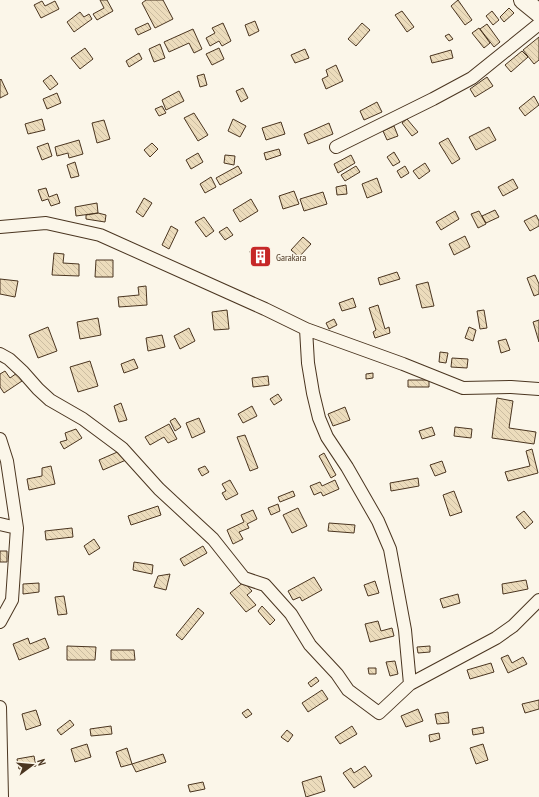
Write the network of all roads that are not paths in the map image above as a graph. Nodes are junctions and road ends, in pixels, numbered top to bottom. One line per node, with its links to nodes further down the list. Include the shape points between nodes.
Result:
1 (523, 0): 2 (street)
2 (539, 13)
3 (539, 24): 4 (street, via 472,78)
4 (336, 147)
5 (0, 227): 6 (street, via 46,223 100,235)
6 (306, 329): 8 (street, via 463,388); 14 (street, via 308,363 319,418 327,436 378,521 390,549 405,630)
7 (0, 354): 14 (street, via 9,359 50,400 83,418 122,448 159,489 213,539 244,578 266,585 291,614 310,645 348,690 379,713)
8 (539, 389)
9 (0, 439): 11 (street, via 7,461)
10 (0, 524): 11 (street)
11 (17, 528): 13 (street, via 12,600)
12 (539, 600): 14 (street, via 513,626 496,638)
13 (0, 622)
14 (410, 684)
15 (0, 707): 16 (street)
16 (0, 797)

